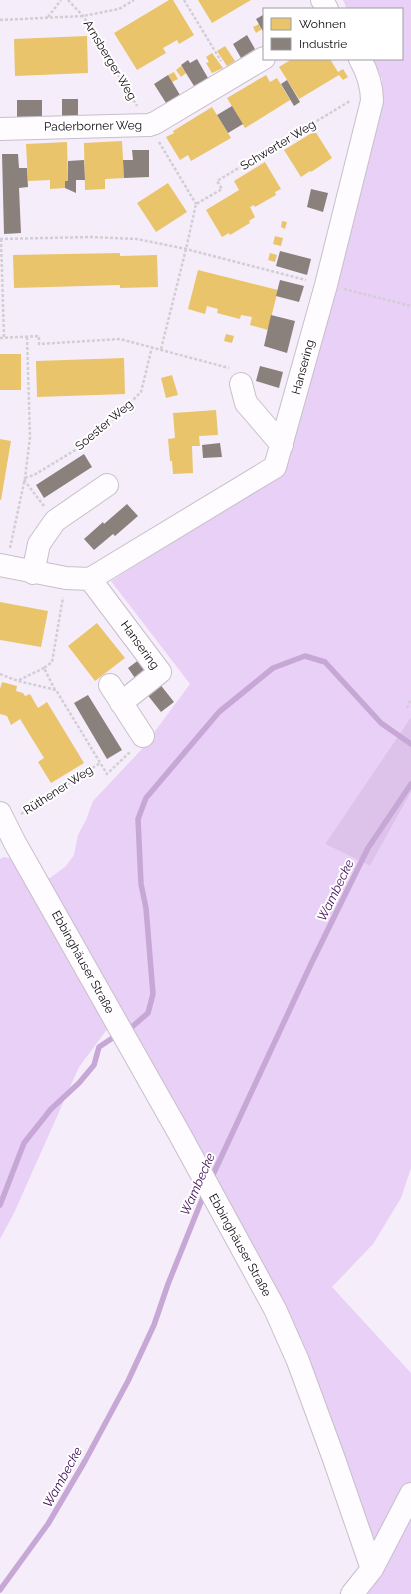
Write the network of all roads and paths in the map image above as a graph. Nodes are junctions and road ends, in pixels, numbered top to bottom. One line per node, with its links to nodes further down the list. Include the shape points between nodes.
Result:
1 (61, 0): 6 (path)
2 (68, 0): 5 (path, Arnsberger Weg)
3 (134, 0): 5 (path, Arnsberger Weg, via 119,9)
4 (184, 0): 10 (path)
5 (83, 16): 6 (path, Arnsberger Weg); 12 (path, Arnsberger Weg)
6 (48, 18): 7 (path, Arnsberger Weg)
7 (0, 20)
8 (263, 59): 10 (street, Paderborner Weg)
9 (361, 60): 11 (street, Hansering, via 368,72)
10 (231, 78): 12 (street, Paderborner Weg, via 155,124)
11 (372, 88): 14 (path, Schwerter Weg, via 217,181 222,189); 17 (street, Hansering, via 370,108)
12 (149, 125): 13 (street, Paderborner Weg); 14 (path)
13 (0, 129)
14 (196, 204): 16 (path)
15 (1, 239): 16 (path, via 137,239); 21 (path)
16 (186, 249): 17 (path); 23 (path)
17 (326, 285): 18 (path); 25 (street, Hansering)
18 (411, 306)
19 (27, 337): 21 (path); 22 (path, via 39,336 39,344 120,339); 26 (path, via 30,437)
20 (0, 338): 21 (path)
21 (4, 338)
22 (152, 347): 23 (path); 26 (path, Soester Weg, via 141,392 82,446)
23 (161, 349): 24 (path, via 237,370)
24 (241, 384): 25 (street, via 246,403)
25 (282, 444): 32 (street, Hansering, via 275,467)
26 (24, 479): 28 (path); 29 (path)
27 (108, 485): 28 (street)
28 (55, 521): 30 (street, via 39,544)
29 (3, 565): 30 (street)
30 (32, 573): 31 (street)
31 (66, 578): 32 (street); 33 (path, via 52,662)
32 (90, 579): 39 (street, Hansering, via 160,672)
33 (44, 668): 35 (path); 37 (path, Rüthener Weg)
34 (0, 674): 35 (path)
35 (18, 681): 37 (path)
36 (110, 685): 39 (street)
37 (56, 690): 42 (path, Rüthener Weg)
38 (411, 699): 40 (path)
39 (122, 703): 41 (street)
40 (406, 708)
41 (143, 736): 42 (path, via 134,749 107,774)
42 (100, 763): 43 (path, Rüthener Weg)
43 (3, 818): 45 (street, Ebbinghäuser Straße, via 275,1309 298,1361)
44 (411, 1494): 45 (street)
45 (372, 1569): 46 (street)
46 (352, 1594)

